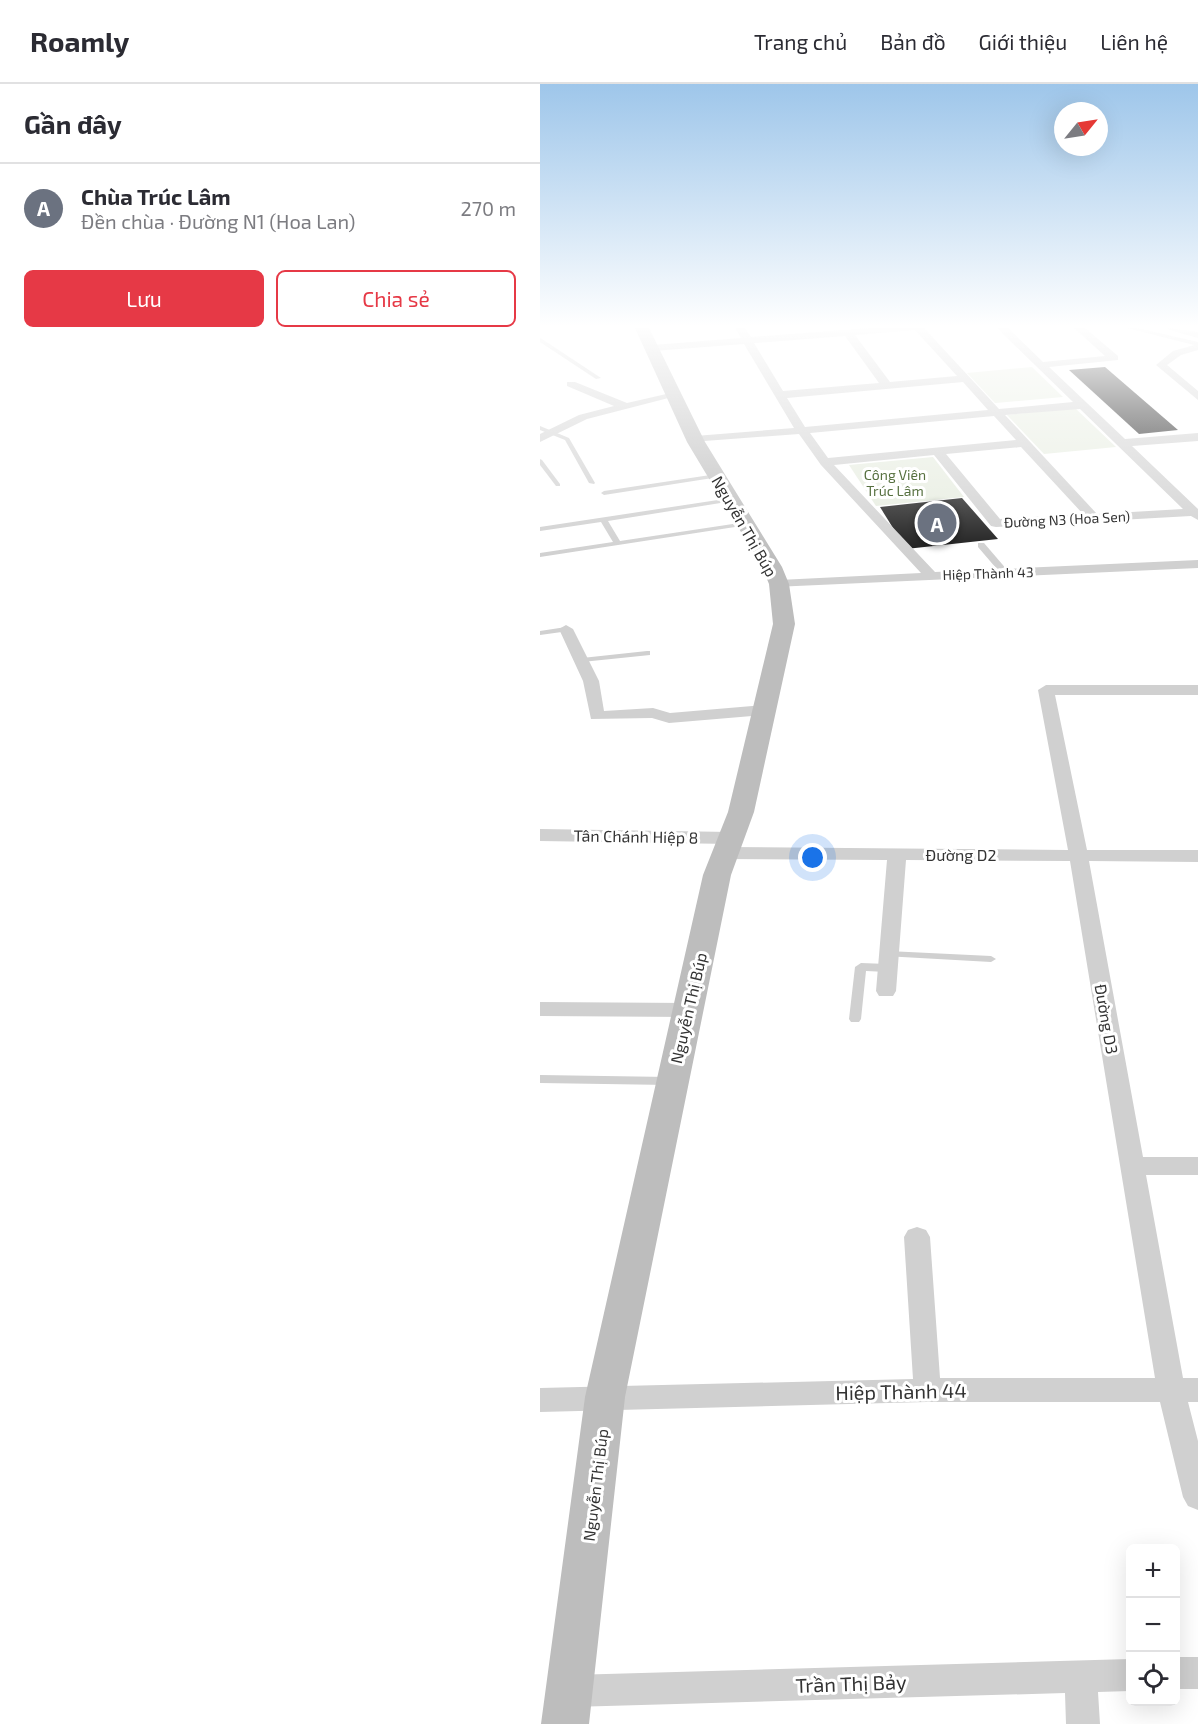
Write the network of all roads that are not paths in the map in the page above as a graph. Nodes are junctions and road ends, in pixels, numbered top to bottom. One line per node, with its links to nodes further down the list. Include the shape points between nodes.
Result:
1 (620, 405): 8 (street)
2 (636, 405): 8 (street)
3 (679, 405): 13 (street, Nguyễn Thị Búp)
4 (786, 405): 10 (street)
5 (989, 405): 9 (street)
6 (1048, 405): 9 (street)
7 (1082, 405): 16 (street)
8 (626, 407): 12 (street, via 583,417)
9 (993, 409): 10 (street); 15 (street)
10 (800, 427): 13 (street); 19 (street)
11 (540, 428): 12 (lane)
12 (545, 436): 20 (lane, via 567,439)
13 (693, 437): 23 (street, Nguyễn Thị Búp)
14 (1198, 437): 16 (street)
15 (1024, 443): 17 (street); 25 (street)
16 (1122, 443): 24 (street)
17 (937, 451): 19 (street); 25 (street, Đường N3 (Hoa Sen), via 996,523)
18 (540, 461): 21 (lane)
19 (825, 462): 33 (street)
20 (592, 483)
21 (558, 485)
22 (604, 493): 23 (lane)
23 (731, 500): 26 (lane); 28 (lane); 34 (street, Nguyễn Thị Búp)
24 (1196, 514): 25 (street, Đường N3 (Hoa Sen))
25 (1093, 517)
26 (603, 519): 27 (lane); 28 (lane)
27 (540, 529)
28 (618, 544): 30 (lane)
29 (981, 545): 32 (lane)
30 (540, 555)
31 (1198, 564): 32 (street, Hiệp Thành 43)
32 (1005, 573): 33 (street, Hiệp Thành 43)
33 (930, 575): 34 (street, Hiệp Thành 43)
34 (779, 584): 40 (street, Nguyễn Thị Búp, via 784,624)
35 (566, 629): 36 (lane); 38 (street)
36 (540, 633)
37 (647, 653): 38 (lane)
38 (582, 660): 40 (street, via 595,693 597,716 653,713 669,718)
39 (1198, 690): 44 (street, Đường D3, via 1046,690)
40 (765, 710): 42 (street, Nguyễn Thị Búp, via 741,812)
41 (540, 835): 42 (street, Tân Chánh Hiệp 8)
42 (728, 845): 43 (street, Đường D2); 50 (street, Nguyễn Thị Búp, via 717,875)
43 (897, 854): 44 (street, Đường D2); 47 (street)
44 (1078, 855): 45 (street, Đường D2); 54 (street, Đường D3)
45 (1198, 856)
46 (991, 959): 47 (lane)
47 (887, 961): 48 (street); 51 (lane, via 861,967)
48 (886, 991)
49 (540, 1009): 50 (street)
50 (688, 1010): 53 (street, Nguyễn Thị Búp)
51 (855, 1019)
52 (540, 1078): 53 (lane)
53 (672, 1081): 60 (street, Nguyễn Thị Búp)
54 (1132, 1166): 55 (street); 58 (street, Đường D3)
55 (1198, 1166)
56 (917, 1237): 57 (street)
57 (927, 1390): 58 (street, Hiệp Thành 44); 60 (street, Hiệp Thành 44)
58 (1171, 1390): 59 (street, Hiệp Thành 44); 62 (street, Đường D3)
59 (1198, 1390)
60 (605, 1398): 61 (street, Hiệp Thành 44); 67 (street, Nguyễn Thị Búp)
61 (540, 1400)
62 (1198, 1497)
63 (1198, 1672): 64 (street)
64 (1180, 1673)
65 (1126, 1675): 66 (street, Trần Thị Bảy)
66 (1081, 1676): 67 (street, Trần Thị Bảy); 69 (street)
67 (571, 1691): 68 (street, Nguyễn Thị Búp)
68 (565, 1724)
69 (1083, 1724)

